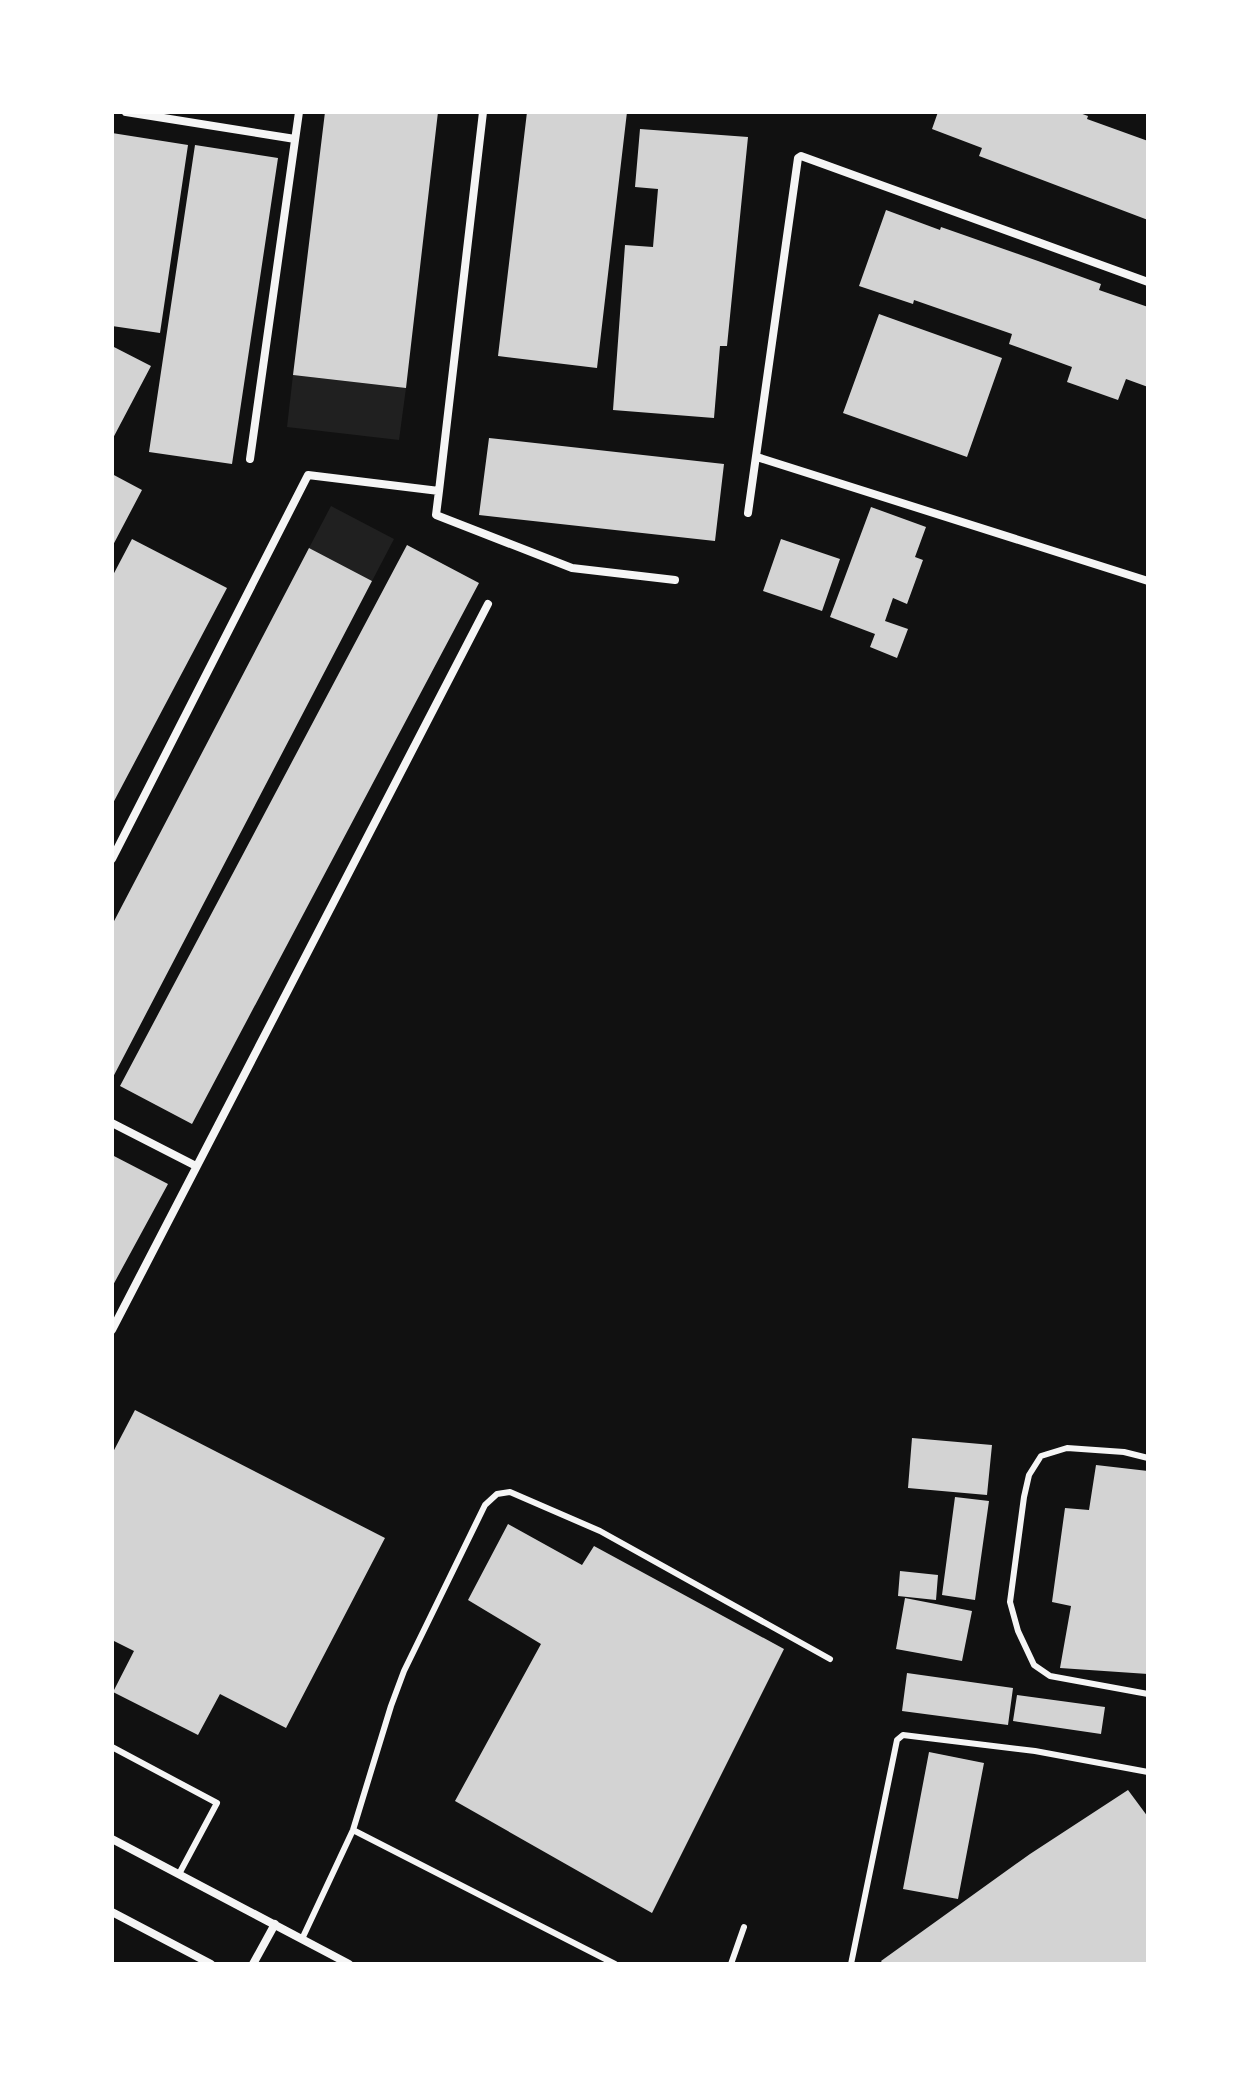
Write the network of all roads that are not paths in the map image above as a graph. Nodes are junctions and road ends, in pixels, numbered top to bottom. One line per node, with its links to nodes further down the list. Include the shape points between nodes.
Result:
1 (126, 112): 4 (street)
2 (299, 112): 4 (street)
3 (483, 112): 8 (street)
4 (295, 139): 7 (street)
5 (1148, 282): 6 (street, via 801,156)
6 (757, 457): 9 (street); 11 (street)
7 (250, 459)
8 (439, 491): 10 (street, via 436,515 572,568); 13 (street, via 308,475)
9 (748, 513)
10 (675, 580)
11 (1148, 581)
12 (488, 604): 15 (street)
13 (112, 859)
14 (112, 1123): 15 (street)
15 (196, 1166): 16 (street)
16 (112, 1330)
17 (1148, 1458): 19 (lane, via 1067,1448 1041,1456 1024,1497 1010,1602 1034,1665 1050,1676)
18 (830, 1659): 22 (lane, via 600,1531 510,1492 497,1494 485,1505 404,1671)
19 (1148, 1694)
20 (112, 1747): 24 (lane, via 217,1803)
21 (1148, 1772): 34 (lane, via 903,1735 897,1740)
22 (353, 1830): 28 (lane); 32 (lane)
23 (112, 1839): 24 (street)
24 (179, 1874): 26 (street)
25 (112, 1912): 29 (street)
26 (275, 1924): 28 (street); 30 (street)
27 (744, 1927): 33 (lane)
28 (302, 1939): 31 (street)
29 (211, 1964)
30 (253, 1964)
31 (349, 1964)
32 (615, 1964)
33 (731, 1964)
34 (851, 1964)

